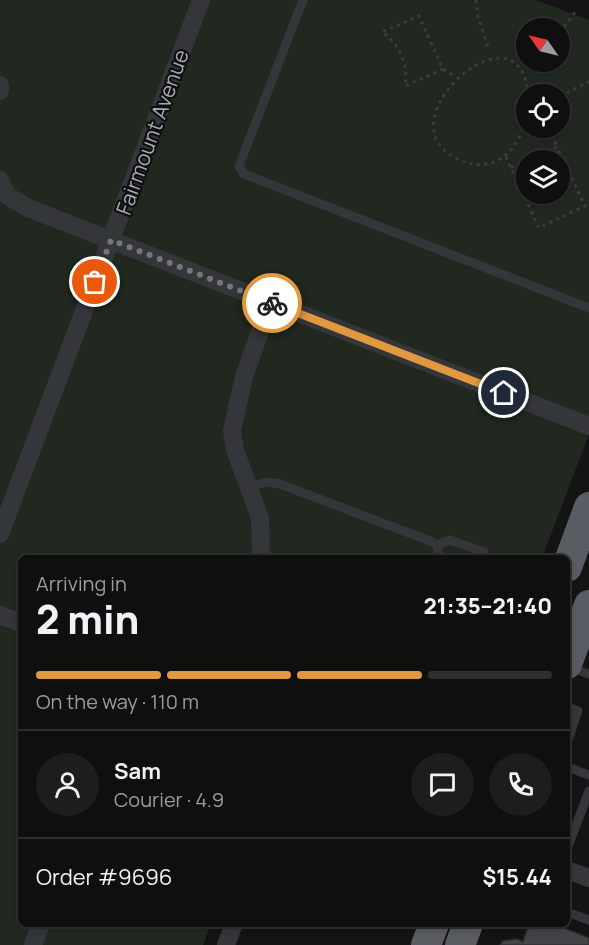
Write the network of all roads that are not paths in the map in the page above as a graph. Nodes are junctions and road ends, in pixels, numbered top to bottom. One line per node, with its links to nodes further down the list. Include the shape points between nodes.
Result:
1 (201, 0): 6 (street, Fairmount Avenue)
2 (303, 0): 8 (lane, via 239,166 244,174)
3 (0, 86): 4 (street)
4 (0, 91)
5 (3, 189): 6 (street, via 28,208)
6 (111, 240): 7 (street); 12 (street, Fairmount Avenue)
7 (270, 303): 9 (street); 10 (street, via 244,377 232,431)
8 (589, 308)
9 (589, 426)
10 (248, 487): 13 (lane, via 267,482 280,484); 15 (street, via 260,518)
11 (589, 507): 17 (highway)
12 (0, 534)
13 (437, 546): 14 (lane, via 450,540); 16 (lane)
14 (484, 552)
15 (261, 555)
16 (438, 555)
17 (570, 559)
18 (589, 605): 21 (highway)
19 (0, 615): 20 (street)
20 (18, 622)
21 (570, 657)
22 (570, 666): 23 (lane)
23 (589, 674)
24 (570, 708): 25 (lane, via 578,711)
25 (570, 734)
26 (570, 767): 27 (lane)
27 (589, 775)
28 (586, 793): 29 (lane)
29 (570, 832)
30 (570, 871): 31 (street)
31 (589, 878)
32 (570, 913): 33 (lane)
33 (589, 920)
34 (40, 927): 38 (street)
35 (233, 927): 39 (street)
36 (433, 927): 40 (highway)
37 (467, 927): 41 (highway)
38 (33, 945)
39 (226, 945)
40 (426, 945)
41 (460, 945)

